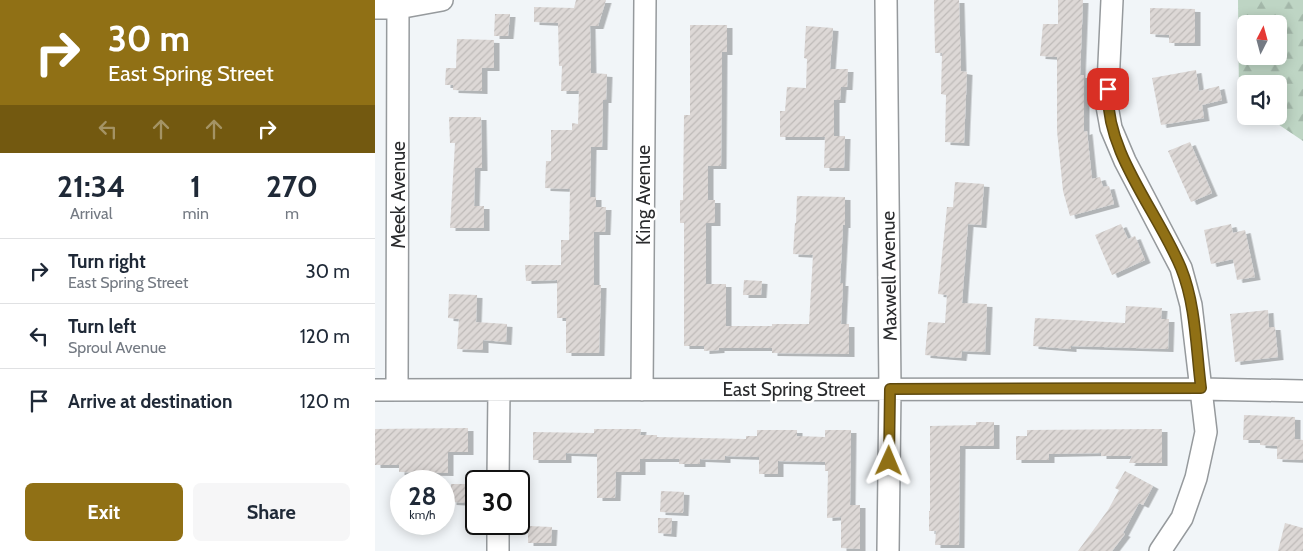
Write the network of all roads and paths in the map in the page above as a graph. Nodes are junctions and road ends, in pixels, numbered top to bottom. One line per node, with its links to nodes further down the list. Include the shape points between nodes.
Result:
1 (442, 0): 5 (street)
2 (645, 0): 12 (street, King Avenue)
3 (886, 0): 8 (street, Maxwell Avenue)
4 (1112, 0): 7 (street, via 1107,106 1111,128 1181,268 1191,305)
5 (398, 4): 6 (street); 10 (street, Meek Avenue)
6 (375, 8)
7 (1201, 388): 8 (street, East Spring Street); 13 (street, East Spring Street); 18 (street, via 1205,432 1196,478 1182,518)
8 (890, 389): 12 (street, East Spring Street); 17 (street, Maxwell Avenue)
9 (375, 390): 10 (street, East Spring Street)
10 (397, 390): 11 (street, East Spring Street)
11 (499, 390): 12 (street, East Spring Street); 14 (street)
12 (642, 390)
13 (1303, 390)
14 (498, 470)
15 (498, 535): 16 (street)
16 (498, 551)
17 (888, 551)
18 (1160, 551)

